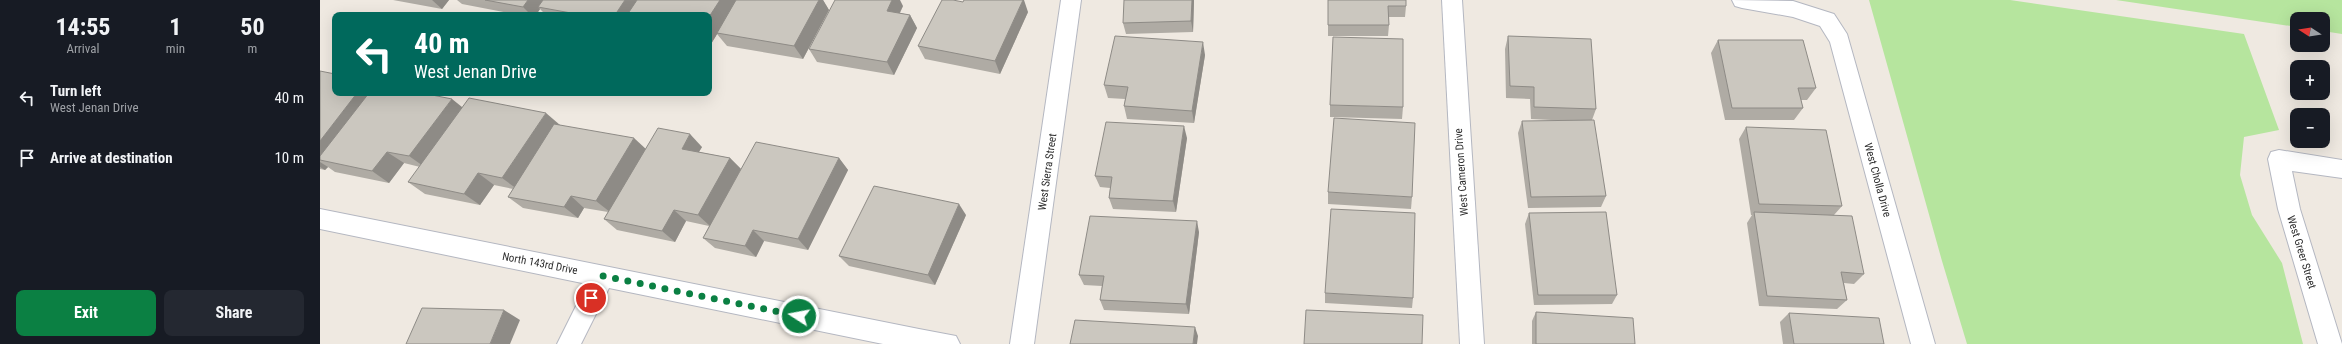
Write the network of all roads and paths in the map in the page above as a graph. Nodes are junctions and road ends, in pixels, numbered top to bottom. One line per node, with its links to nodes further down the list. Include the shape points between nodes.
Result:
1 (1071, 0): 9 (street, West Sierra Street)
2 (1452, 0): 10 (street, West Cameron Drive)
3 (1742, 0): 11 (street, West Cholla Drive, via 1793,9 1827,20 1840,40)
4 (2342, 169): 12 (street, West Greer Street, via 2278,158 2289,209)
5 (320, 219): 6 (street, North 143rd Drive)
6 (603, 276): 7 (street); 8 (street, North 143rd Drive)
7 (569, 344)
8 (948, 344)
9 (1022, 344)
10 (1472, 344)
11 (1923, 344)
12 (2330, 344)

